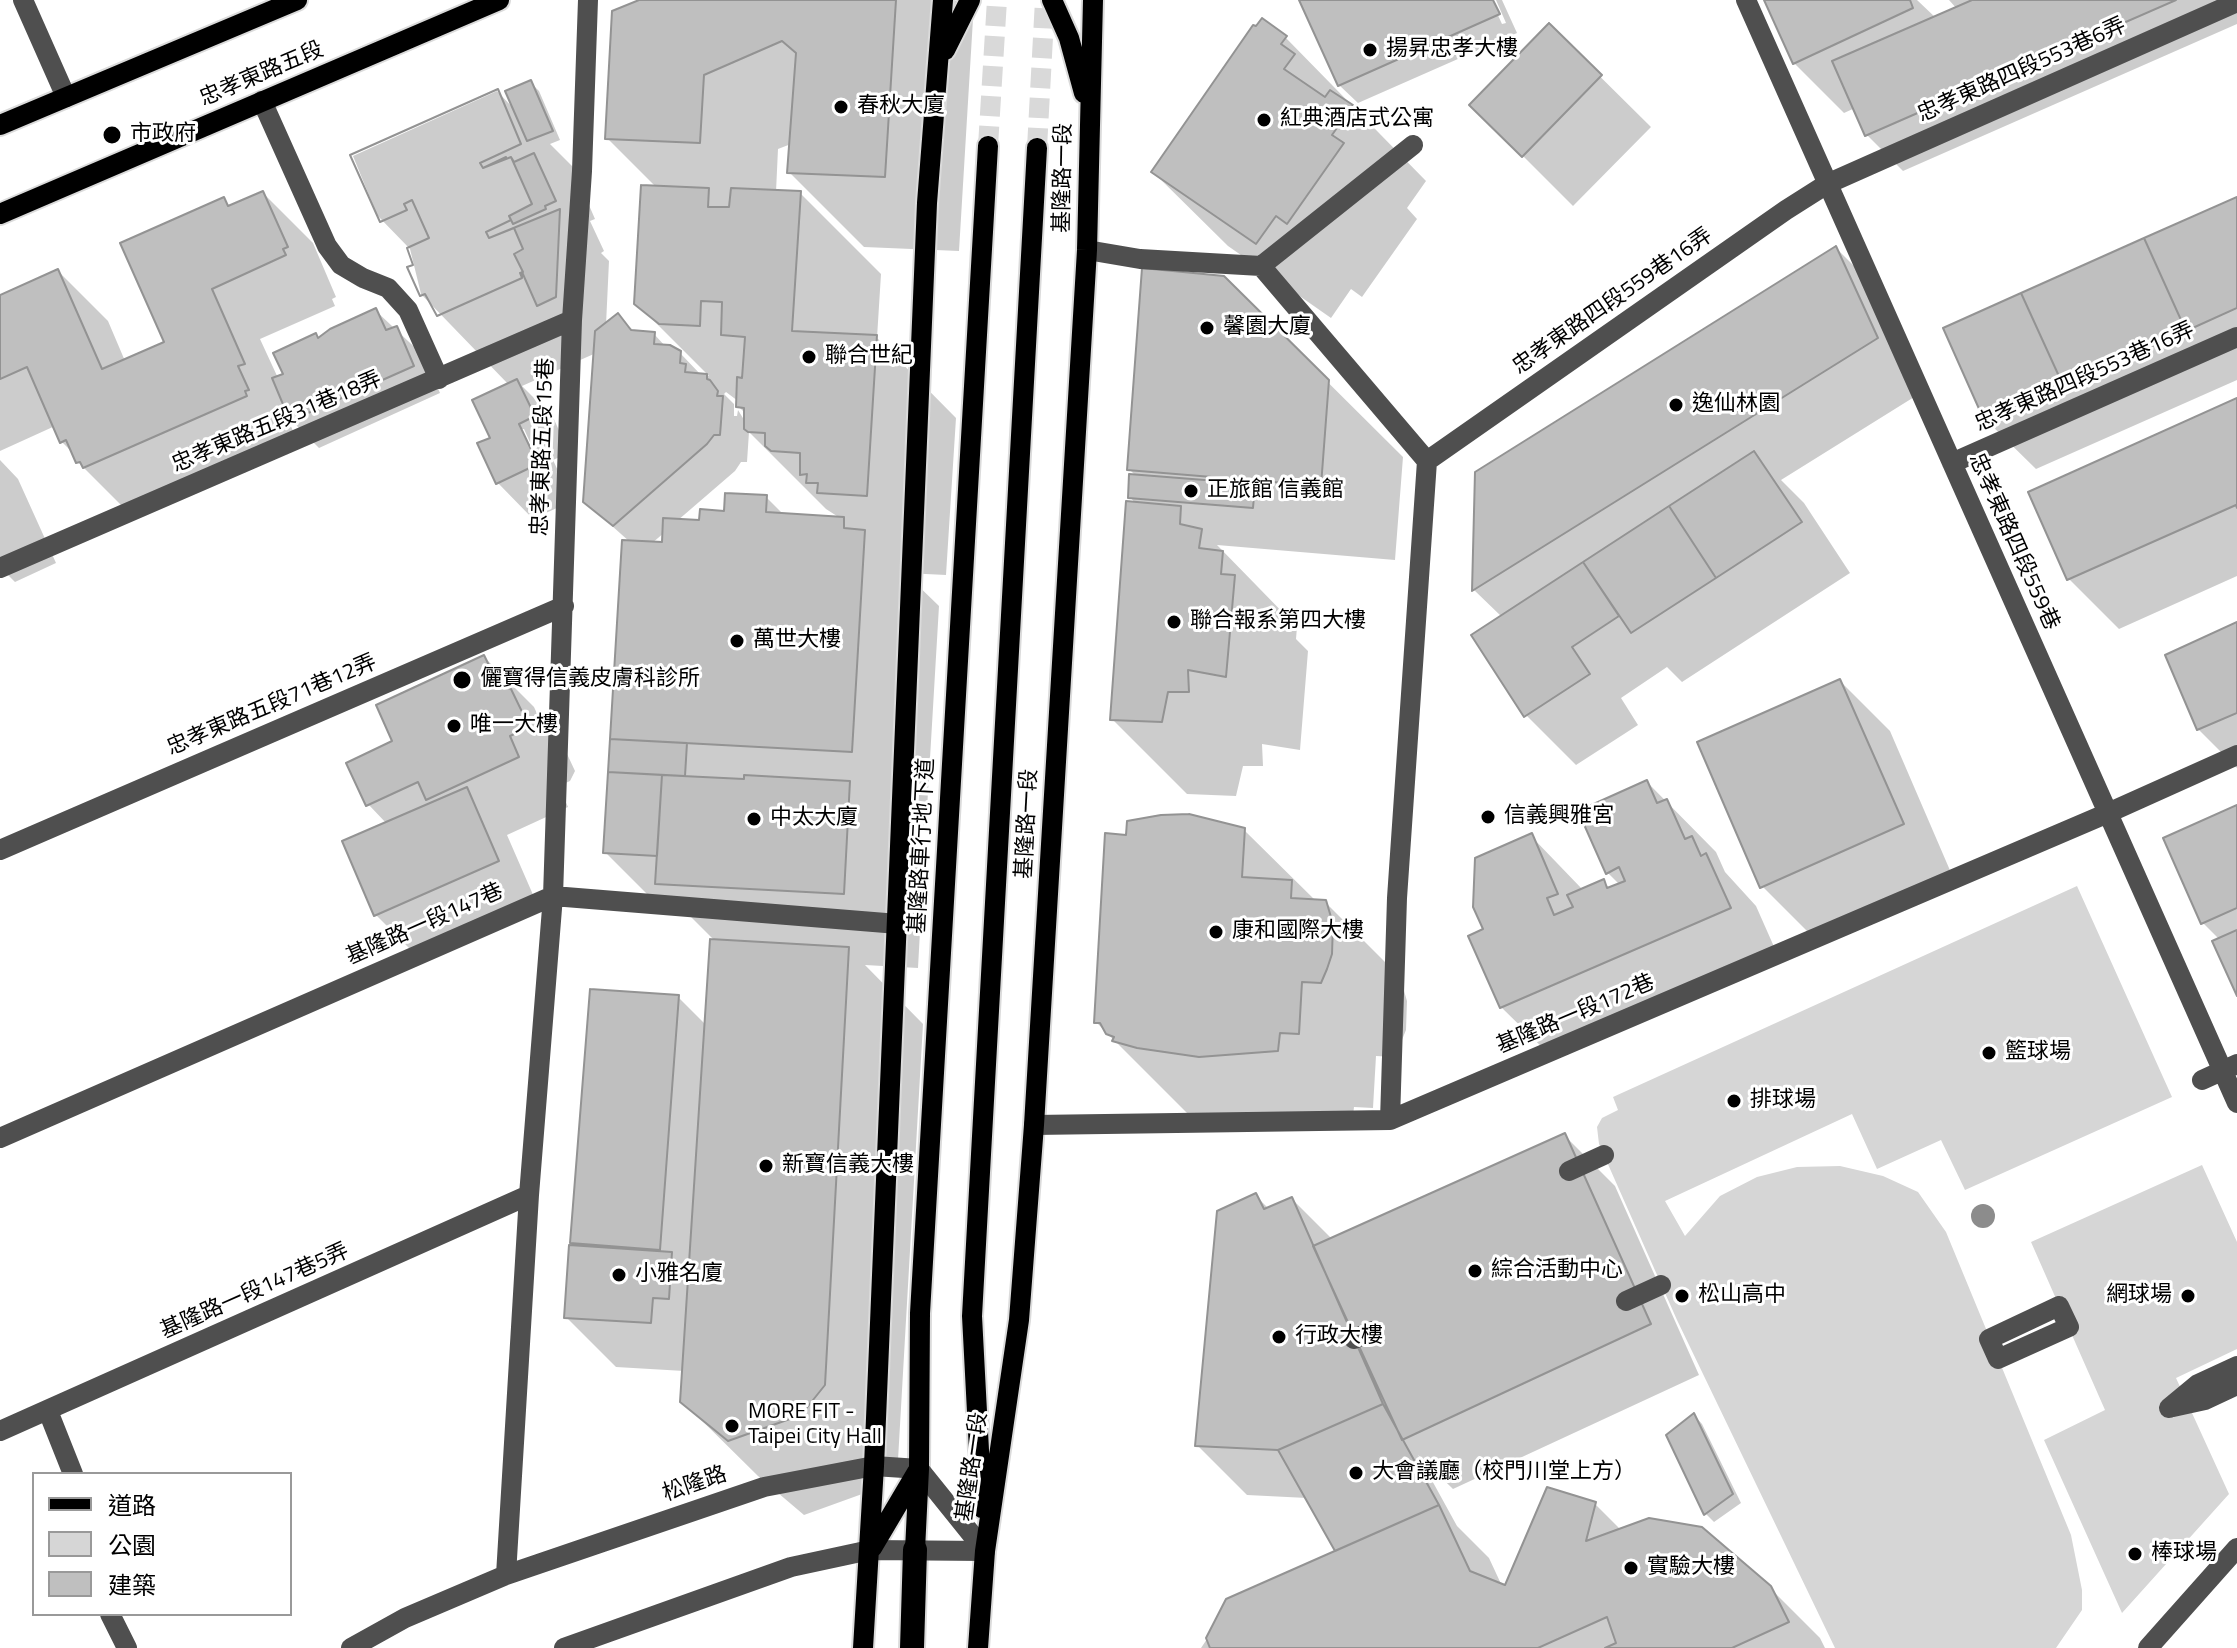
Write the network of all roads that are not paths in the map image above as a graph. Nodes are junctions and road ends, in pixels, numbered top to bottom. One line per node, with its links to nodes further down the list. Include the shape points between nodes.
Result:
1 (23, 0): 12 (street)
2 (297, 0): 12 (main road)
3 (499, 0): 13 (main road, 忠孝東路五段)
4 (588, 0): 23 (street, 忠孝東路五段15巷)
5 (943, 0): 11 (main road)
6 (970, 0): 11 (main road)
7 (1052, 0): 14 (main road, via 1069,38)
8 (1093, 0): 14 (main road, 基隆路一段)
9 (1746, 0): 19 (street, 忠孝東路四段559巷)
10 (2237, 2): 19 (street, 忠孝東路四段553巷6弄)
11 (939, 63): 34 (main road, via 927,203)
12 (66, 97): 15 (main road)
13 (262, 101): 20 (main road, 忠孝東路五段); 25 (street, via 327,246 341,265 388,288 408,310)
14 (1089, 112): 21 (main road, 基隆路一段)
15 (0, 125)
16 (1413, 145): 22 (street)
17 (988, 146): 51 (main road, 基隆路車行地下道, via 921,1297)
18 (1037, 148): 56 (main road, via 972,1316)
19 (1827, 184): 26 (street, 忠孝東路四段559巷16弄); 27 (street, 忠孝東路四段559巷)
20 (0, 214)
21 (1087, 250): 22 (street, via 1140,259); 39 (main road, 基隆路一段)
22 (1261, 266): 26 (street)
23 (572, 320): 25 (street, 忠孝東路五段31巷18弄); 29 (street, 忠孝東路五段15巷)
24 (2237, 337): 27 (street, 忠孝東路四段553巷16弄)
25 (439, 379): 28 (street, 忠孝東路五段31巷18弄)
26 (1427, 461): 38 (street, via 1397,898)
27 (1952, 463): 31 (street, 忠孝東路四段559巷)
28 (0, 568)
29 (564, 606): 32 (street, 忠孝東路五段71巷12弄); 33 (street, 忠孝東路五段15巷)
30 (2237, 755): 31 (street, 基隆路一段172巷)
31 (2108, 813): 35 (street, 忠孝東路四段559巷); 38 (street, 基隆路一段172巷)
32 (0, 850)
33 (553, 896): 34 (street, 基隆路一段147巷); 40 (street, 基隆路一段147巷); 43 (street)
34 (898, 924): 50 (main road)
35 (2230, 1067): 36 (street); 37 (street, 忠孝東路四段559巷)
36 (2202, 1080)
37 (2237, 1103)
38 (1390, 1120): 39 (street, 基隆路一段172巷)
39 (1034, 1125): 56 (main road, 基隆路一段, via 1019,1320)
40 (0, 1138)
41 (1604, 1155): 42 (street)
42 (1569, 1171)
43 (529, 1195): 48 (street, 基隆路一段147巷5弄); 57 (street)
44 (1661, 1285): 45 (street)
45 (1626, 1301)
46 (2237, 1366): 47 (street, via 2198,1384 2169,1408)
47 (2237, 1385)
48 (48, 1411): 49 (street, 基隆路一段147巷5弄); 52 (street)
49 (0, 1431)
50 (874, 1466): 51 (street, 松隆路); 54 (main road); 57 (street, 松隆路, via 764,1487)
51 (919, 1469): 54 (main road); 55 (main road, 基隆路車行地下道); 56 (street)
52 (72, 1472)
53 (2237, 1548): 65 (street)
54 (870, 1550): 55 (street); 61 (street, via 791,1567); 62 (main road)
55 (915, 1550): 56 (street); 63 (highway)
56 (985, 1551): 64 (main road, 基隆路一段)
57 (506, 1575): 60 (street, 松隆路, via 405,1618)
58 (111, 1616): 59 (street)
59 (127, 1648)
60 (351, 1648)
61 (564, 1648)
62 (863, 1648)
63 (912, 1648)
64 (978, 1648)
65 (2148, 1648)

